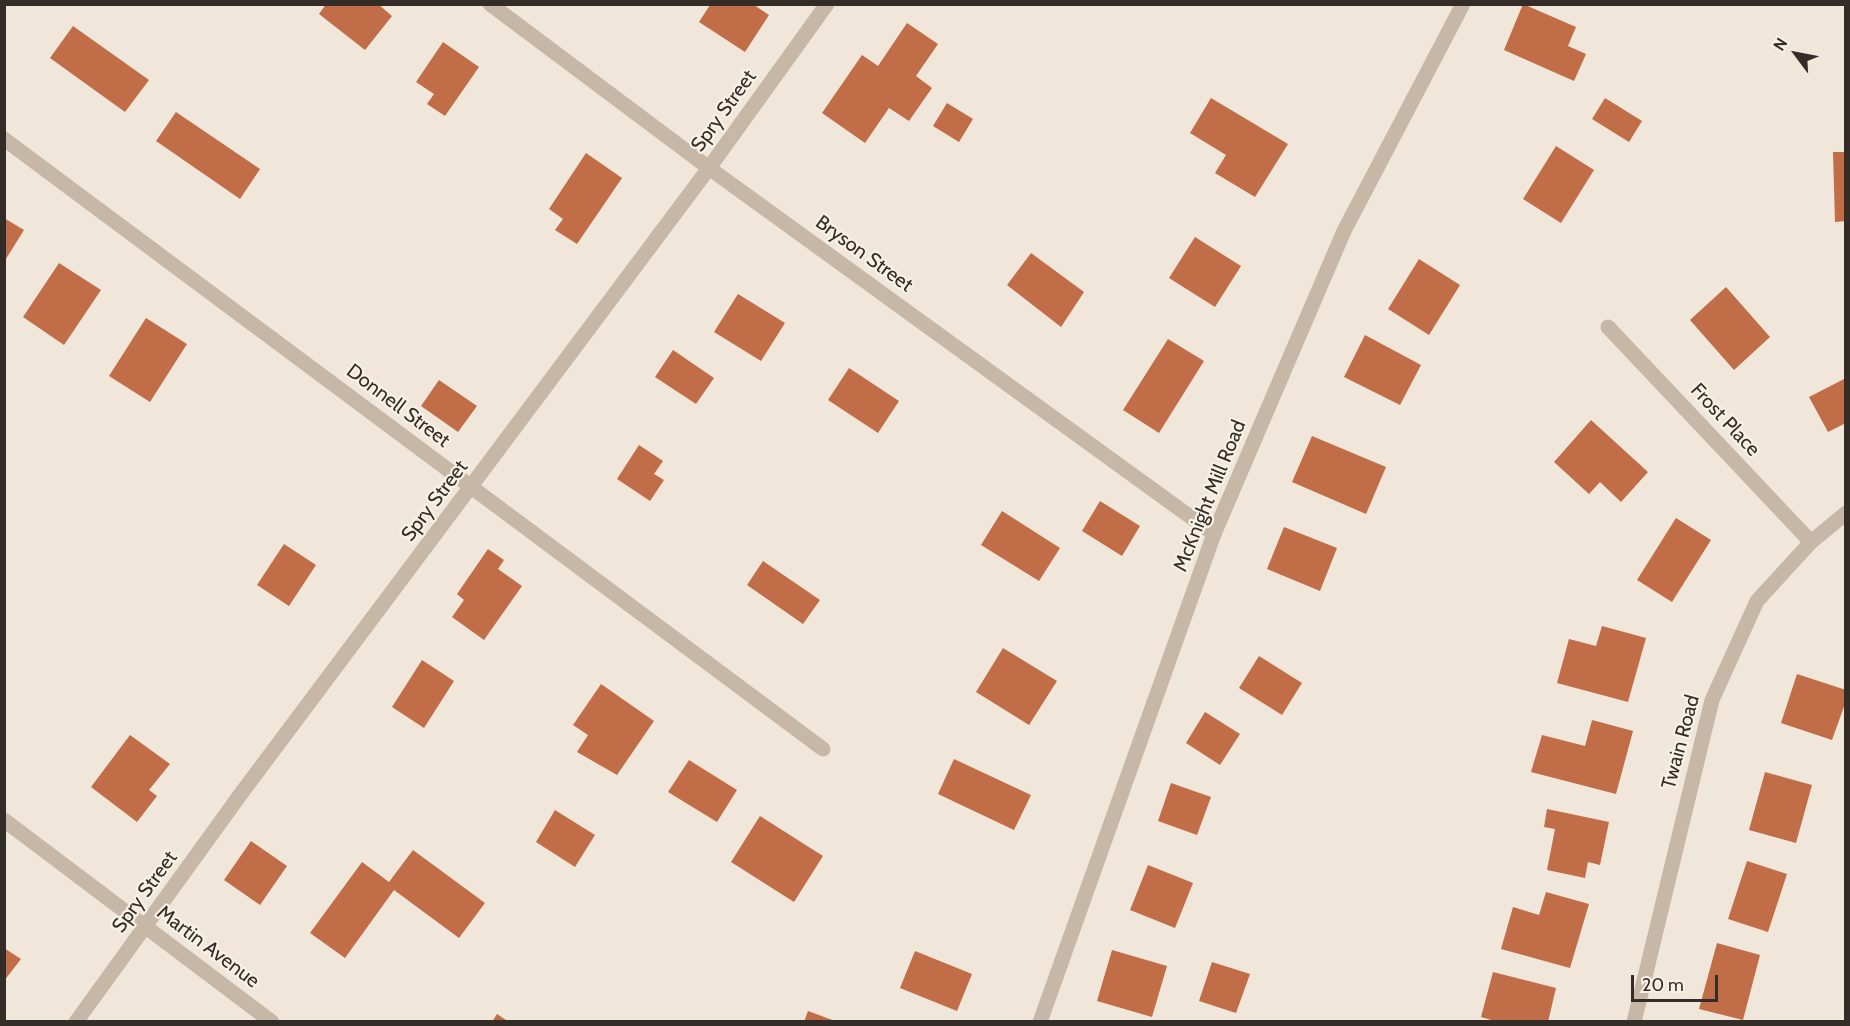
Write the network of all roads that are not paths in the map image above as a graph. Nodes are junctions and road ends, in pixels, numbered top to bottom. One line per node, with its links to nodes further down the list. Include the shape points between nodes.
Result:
1 (490, 4): 5 (street, Bryson Street)
2 (826, 4): 5 (street, Spry Street)
3 (1463, 4): 9 (street, McKnight Mill Road, via 1344,231)
4 (4, 139): 7 (street, Donnell Street)
5 (709, 168): 7 (street, Spry Street); 9 (street, Bryson Street)
6 (1608, 327): 10 (street, Frost Place)
7 (471, 488): 11 (street, Donnell Street); 13 (street, Spry Street)
8 (1845, 513): 10 (street, Twain Road)
9 (1214, 534): 16 (street, McKnight Mill Road)
10 (1811, 542): 17 (street, Twain Road, via 1757,601 1712,700)
11 (823, 749)
12 (4, 820): 13 (street, Martin Avenue)
13 (146, 927): 14 (street, Spry Street); 15 (street, Martin Avenue)
14 (76, 1022)
15 (272, 1022)
16 (1040, 1022)
17 (1634, 1022)

